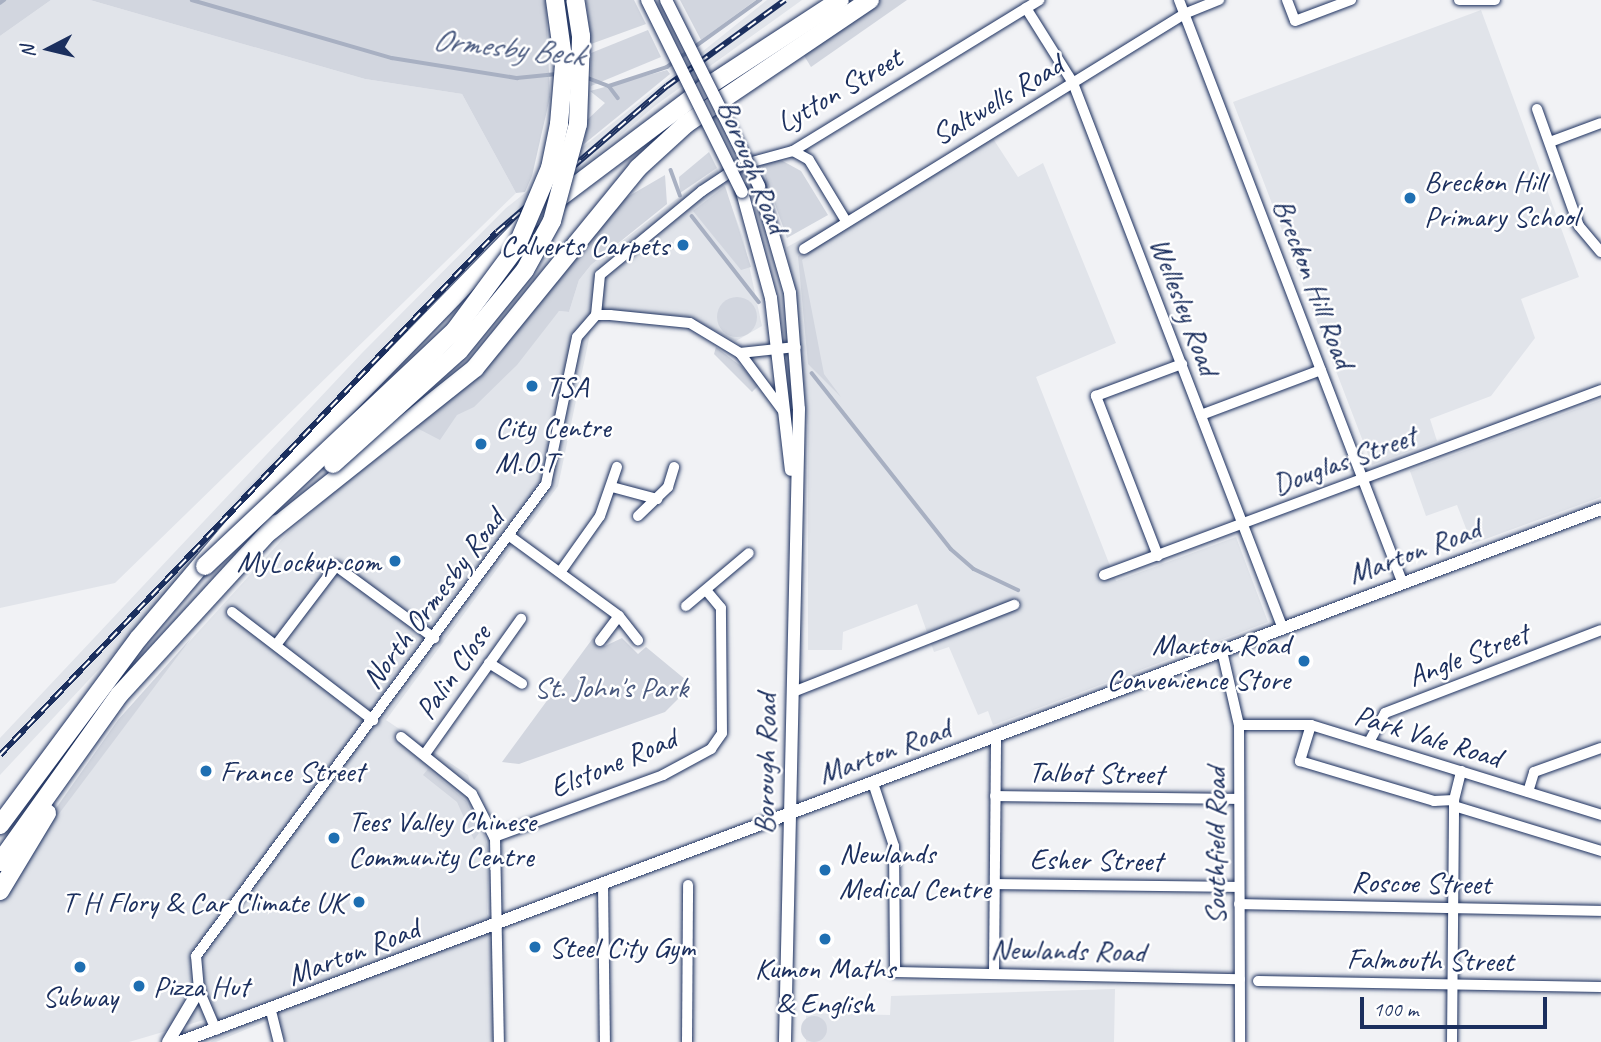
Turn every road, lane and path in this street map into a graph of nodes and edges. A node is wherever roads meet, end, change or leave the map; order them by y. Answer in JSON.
{"nodes":[{"id":1,"x":555,"y":0,"type":"edge"},
{"id":2,"x":575,"y":0,"type":"edge"},
{"id":3,"x":647,"y":0,"type":"edge"},
{"id":4,"x":666,"y":0,"type":"edge"},
{"id":5,"x":840,"y":0,"type":"edge"},
{"id":6,"x":870,"y":0,"type":"edge"},
{"id":7,"x":1039,"y":0,"type":"edge"},
{"id":8,"x":1179,"y":0,"type":"edge"},
{"id":9,"x":1219,"y":0,"type":"edge"},
{"id":10,"x":1287,"y":0,"type":"edge"},
{"id":11,"x":1351,"y":0,"type":"edge"},
{"id":12,"x":1459,"y":0,"type":"edge"},
{"id":13,"x":1495,"y":0,"type":"edge"},
{"id":14,"x":1026,"y":8,"type":"junction"},
{"id":15,"x":1184,"y":13,"type":"junction"},
{"id":16,"x":1073,"y":83,"type":"junction"},
{"id":17,"x":1537,"y":109,"type":"dead end"},
{"id":18,"x":1601,"y":122,"type":"edge"},
{"id":19,"x":1549,"y":142,"type":"junction"},
{"id":20,"x":793,"y":151,"type":"junction"},
{"id":21,"x":846,"y":221,"type":"junction"},
{"id":22,"x":804,"y":249,"type":"dead end"},
{"id":23,"x":1601,"y":252,"type":"edge"},
{"id":24,"x":596,"y":316,"type":"junction"},
{"id":25,"x":796,"y":347,"type":"junction"},
{"id":26,"x":777,"y":349,"type":"junction"},
{"id":27,"x":740,"y":353,"type":"junction"},
{"id":28,"x":1182,"y":364,"type":"junction"},
{"id":29,"x":1321,"y":370,"type":"junction"},
{"id":30,"x":1601,"y":390,"type":"edge"},
{"id":31,"x":783,"y":411,"type":"junction"},
{"id":32,"x":1200,"y":415,"type":"junction"},
{"id":33,"x":617,"y":467,"type":"dead end"},
{"id":34,"x":674,"y":467,"type":"dead end"},
{"id":35,"x":1364,"y":480,"type":"junction"},
{"id":36,"x":612,"y":486,"type":"junction"},
{"id":37,"x":793,"y":487,"type":"junction"},
{"id":38,"x":657,"y":499,"type":"junction"},
{"id":39,"x":1601,"y":509,"type":"edge"},
{"id":40,"x":638,"y":516,"type":"dead end"},
{"id":41,"x":1243,"y":524,"type":"junction"},
{"id":42,"x":269,"y":532,"type":"junction"},
{"id":43,"x":511,"y":537,"type":"junction"},
{"id":44,"x":749,"y":553,"type":"dead end"},
{"id":45,"x":1158,"y":556,"type":"junction"},
{"id":46,"x":205,"y":566,"type":"junction"},
{"id":47,"x":561,"y":571,"type":"junction"},
{"id":48,"x":1104,"y":575,"type":"dead end"},
{"id":49,"x":1403,"y":584,"type":"junction"},
{"id":50,"x":706,"y":590,"type":"junction"},
{"id":51,"x":1014,"y":605,"type":"dead end"},
{"id":52,"x":685,"y":606,"type":"dead end"},
{"id":53,"x":232,"y":612,"type":"dead end"},
{"id":54,"x":619,"y":616,"type":"junction"},
{"id":55,"x":521,"y":619,"type":"dead end"},
{"id":56,"x":1283,"y":629,"type":"junction"},
{"id":57,"x":1601,"y":629,"type":"edge"},
{"id":58,"x":434,"y":638,"type":"junction"},
{"id":59,"x":638,"y":640,"type":"dead end"},
{"id":60,"x":600,"y":641,"type":"dead end"},
{"id":61,"x":276,"y":645,"type":"junction"},
{"id":62,"x":1222,"y":651,"type":"junction"},
{"id":63,"x":489,"y":663,"type":"junction"},
{"id":64,"x":522,"y":684,"type":"dead end"},
{"id":65,"x":793,"y":692,"type":"junction"},
{"id":66,"x":120,"y":694,"type":"junction"},
{"id":67,"x":373,"y":720,"type":"junction"},
{"id":68,"x":1239,"y":725,"type":"junction"},
{"id":69,"x":1311,"y":725,"type":"junction"},
{"id":70,"x":401,"y":737,"type":"dead end"},
{"id":71,"x":996,"y":737,"type":"junction"},
{"id":72,"x":1368,"y":742,"type":"junction"},
{"id":73,"x":1601,"y":748,"type":"edge"},
{"id":74,"x":425,"y":754,"type":"junction"},
{"id":75,"x":1461,"y":771,"type":"junction"},
{"id":76,"x":873,"y":783,"type":"junction"},
{"id":77,"x":1528,"y":792,"type":"junction"},
{"id":78,"x":995,"y":796,"type":"junction"},
{"id":79,"x":1239,"y":799,"type":"junction"},
{"id":80,"x":1454,"y":803,"type":"junction"},
{"id":81,"x":790,"y":814,"type":"junction"},
{"id":82,"x":1601,"y":814,"type":"edge"},
{"id":83,"x":0,"y":825,"type":"edge"},
{"id":84,"x":494,"y":838,"type":"junction"},
{"id":85,"x":1601,"y":851,"type":"edge"},
{"id":86,"x":0,"y":862,"type":"edge"},
{"id":87,"x":603,"y":884,"type":"junction"},
{"id":88,"x":995,"y":884,"type":"junction"},
{"id":89,"x":688,"y":885,"type":"dead end"},
{"id":90,"x":1239,"y":887,"type":"junction"},
{"id":91,"x":0,"y":891,"type":"edge"},
{"id":92,"x":1240,"y":904,"type":"junction"},
{"id":93,"x":1451,"y":908,"type":"junction"},
{"id":94,"x":1601,"y":911,"type":"edge"},
{"id":95,"x":497,"y":925,"type":"junction"},
{"id":96,"x":994,"y":973,"type":"junction"},
{"id":97,"x":1240,"y":979,"type":"junction"},
{"id":98,"x":1258,"y":981,"type":"dead end"},
{"id":99,"x":1452,"y":985,"type":"junction"},
{"id":100,"x":1601,"y":987,"type":"edge"},
{"id":101,"x":199,"y":990,"type":"junction"},
{"id":102,"x":271,"y":1011,"type":"junction"},
{"id":103,"x":216,"y":1030,"type":"junction"},
{"id":104,"x":168,"y":1042,"type":"edge"},
{"id":105,"x":183,"y":1042,"type":"edge"},
{"id":106,"x":279,"y":1042,"type":"edge"},
{"id":107,"x":499,"y":1042,"type":"edge"},
{"id":108,"x":605,"y":1042,"type":"edge"},
{"id":109,"x":687,"y":1042,"type":"edge"},
{"id":110,"x":785,"y":1042,"type":"edge"},
{"id":111,"x":1240,"y":1042,"type":"edge"},
{"id":112,"x":1452,"y":1042,"type":"edge"}],
"edges":[{"from":1,"to":46,"type":"highway","bridge":true},
{"from":2,"to":42,"type":"highway","bridge":true},
{"from":3,"to":26,"type":"street","name":"Borough Road","bridge":true},
{"from":4,"to":25,"type":"street","name":"Borough Road","bridge":true},
{"from":5,"to":46,"type":"highway","bridge":true},
{"from":6,"to":42,"type":"highway"},
{"from":7,"to":14,"type":"street","name":"Lytton Street"},
{"from":8,"to":15,"type":"street","name":"Breckon Hill Road"},
{"from":9,"to":15,"type":"street","name":"Saltwells Road"},
{"from":10,"to":11,"type":"street"},
{"from":12,"to":13,"type":"street"},
{"from":14,"to":16,"type":"street","name":"Wellesley Road"},
{"from":14,"to":20,"type":"street","name":"Lytton Street"},
{"from":15,"to":16,"type":"street","name":"Saltwells Road"},
{"from":15,"to":29,"type":"street","name":"Breckon Hill Road"},
{"from":16,"to":21,"type":"street","name":"Saltwells Road"},
{"from":16,"to":28,"type":"street","name":"Wellesley Road"},
{"from":17,"to":19,"type":"street"},
{"from":18,"to":19,"type":"street"},
{"from":19,"to":23,"type":"street"},
{"from":20,"to":21,"type":"street"},
{"from":20,"to":24,"type":"street","name":"Lytton Street"},
{"from":21,"to":22,"type":"street","name":"Saltwells Road"},
{"from":24,"to":27,"type":"street"},
{"from":24,"to":43,"type":"street","name":"North Ormesby Road"},
{"from":25,"to":26,"type":"street"},
{"from":25,"to":37,"type":"street","name":"Borough Road"},
{"from":26,"to":27,"type":"street"},
{"from":26,"to":31,"type":"street","name":"Borough Road"},
{"from":27,"to":31,"type":"street"},
{"from":28,"to":32,"type":"street","name":"Wellesley Road"},
{"from":28,"to":45,"type":"street"},
{"from":29,"to":32,"type":"street"},
{"from":29,"to":35,"type":"street","name":"Breckon Hill Road"},
{"from":30,"to":35,"type":"street","name":"Douglas Street"},
{"from":31,"to":37,"type":"street","name":"Borough Road"},
{"from":32,"to":41,"type":"street","name":"Wellesley Road"},
{"from":33,"to":36,"type":"street"},
{"from":34,"to":38,"type":"street"},
{"from":35,"to":41,"type":"street","name":"Douglas Street"},
{"from":35,"to":49,"type":"street","name":"Breckon Hill Road"},
{"from":36,"to":38,"type":"street"},
{"from":36,"to":47,"type":"street"},
{"from":37,"to":65,"type":"street","name":"Borough Road"},
{"from":38,"to":40,"type":"street"},
{"from":39,"to":49,"type":"street","name":"Marton Road"},
{"from":41,"to":45,"type":"street","name":"Douglas Street"},
{"from":41,"to":56,"type":"street","name":"Wellesley Road"},
{"from":42,"to":66,"type":"highway"},
{"from":43,"to":47,"type":"street"},
{"from":43,"to":58,"type":"street","name":"North Ormesby Road"},
{"from":44,"to":50,"type":"street"},
{"from":45,"to":48,"type":"street","name":"Douglas Street"},
{"from":46,"to":83,"type":"highway"},
{"from":47,"to":54,"type":"street"},
{"from":49,"to":56,"type":"street","name":"Marton Road"},
{"from":50,"to":52,"type":"street"},
{"from":50,"to":84,"type":"street","name":"Elstone Road"},
{"from":51,"to":65,"type":"street"},
{"from":53,"to":61,"type":"street"},
{"from":54,"to":59,"type":"street"},
{"from":54,"to":60,"type":"street"},
{"from":55,"to":63,"type":"street","name":"Palin Close"},
{"from":56,"to":62,"type":"street","name":"Marton Road"},
{"from":57,"to":72,"type":"street","name":"Angle Street"},
{"from":58,"to":61,"type":"street"},
{"from":58,"to":67,"type":"street","name":"North Ormesby Road"},
{"from":61,"to":67,"type":"street"},
{"from":62,"to":68,"type":"street","name":"Southfield Road"},
{"from":62,"to":71,"type":"street","name":"Marton Road"},
{"from":63,"to":64,"type":"street"},
{"from":63,"to":74,"type":"street","name":"Palin Close"},
{"from":65,"to":81,"type":"street","name":"Borough Road"},
{"from":66,"to":86,"type":"highway"},
{"from":66,"to":91,"type":"highway"},
{"from":67,"to":101,"type":"street","name":"North Ormesby Road"},
{"from":68,"to":69,"type":"street","name":"Park Vale Road"},
{"from":68,"to":79,"type":"street","name":"Southfield Road"},
{"from":69,"to":72,"type":"street","name":"Park Vale Road"},
{"from":69,"to":80,"type":"street"},
{"from":70,"to":74,"type":"street"},
{"from":71,"to":76,"type":"street","name":"Marton Road"},
{"from":71,"to":78,"type":"street"},
{"from":72,"to":75,"type":"street","name":"Park Vale Road"},
{"from":73,"to":77,"type":"street"},
{"from":74,"to":84,"type":"street"},
{"from":75,"to":77,"type":"street","name":"Park Vale Road"},
{"from":75,"to":80,"type":"street"},
{"from":76,"to":81,"type":"street","name":"Marton Road"},
{"from":76,"to":96,"type":"street","name":"Newlands Road"},
{"from":77,"to":82,"type":"street","name":"Park Vale Road"},
{"from":78,"to":79,"type":"street","name":"Talbot Street"},
{"from":78,"to":88,"type":"street"},
{"from":79,"to":90,"type":"street","name":"Southfield Road"},
{"from":80,"to":85,"type":"street"},
{"from":80,"to":93,"type":"street"},
{"from":81,"to":87,"type":"street","name":"Marton Road"},
{"from":81,"to":110,"type":"street","name":"Borough Road"},
{"from":84,"to":95,"type":"street"},
{"from":87,"to":95,"type":"street","name":"Marton Road"},
{"from":87,"to":108,"type":"street"},
{"from":88,"to":90,"type":"street","name":"Esher Street"},
{"from":88,"to":96,"type":"street"},
{"from":89,"to":109,"type":"street"},
{"from":90,"to":92,"type":"street","name":"Southfield Road"},
{"from":92,"to":93,"type":"street","name":"Roscoe Street"},
{"from":92,"to":97,"type":"street","name":"Southfield Road"},
{"from":93,"to":94,"type":"street","name":"Roscoe Street"},
{"from":93,"to":99,"type":"street"},
{"from":95,"to":102,"type":"street","name":"Marton Road"},
{"from":95,"to":107,"type":"street"},
{"from":96,"to":97,"type":"street","name":"Newlands Road"},
{"from":97,"to":111,"type":"street","name":"Southfield Road"},
{"from":98,"to":99,"type":"street","name":"Falmouth Street"},
{"from":99,"to":100,"type":"street","name":"Falmouth Street"},
{"from":99,"to":112,"type":"street"},
{"from":101,"to":103,"type":"street","name":"North Ormesby Road"},
{"from":101,"to":104,"type":"street"},
{"from":102,"to":103,"type":"street","name":"Marton Road"},
{"from":102,"to":106,"type":"street"},
{"from":103,"to":105,"type":"street","name":"Marton Road"}]}
